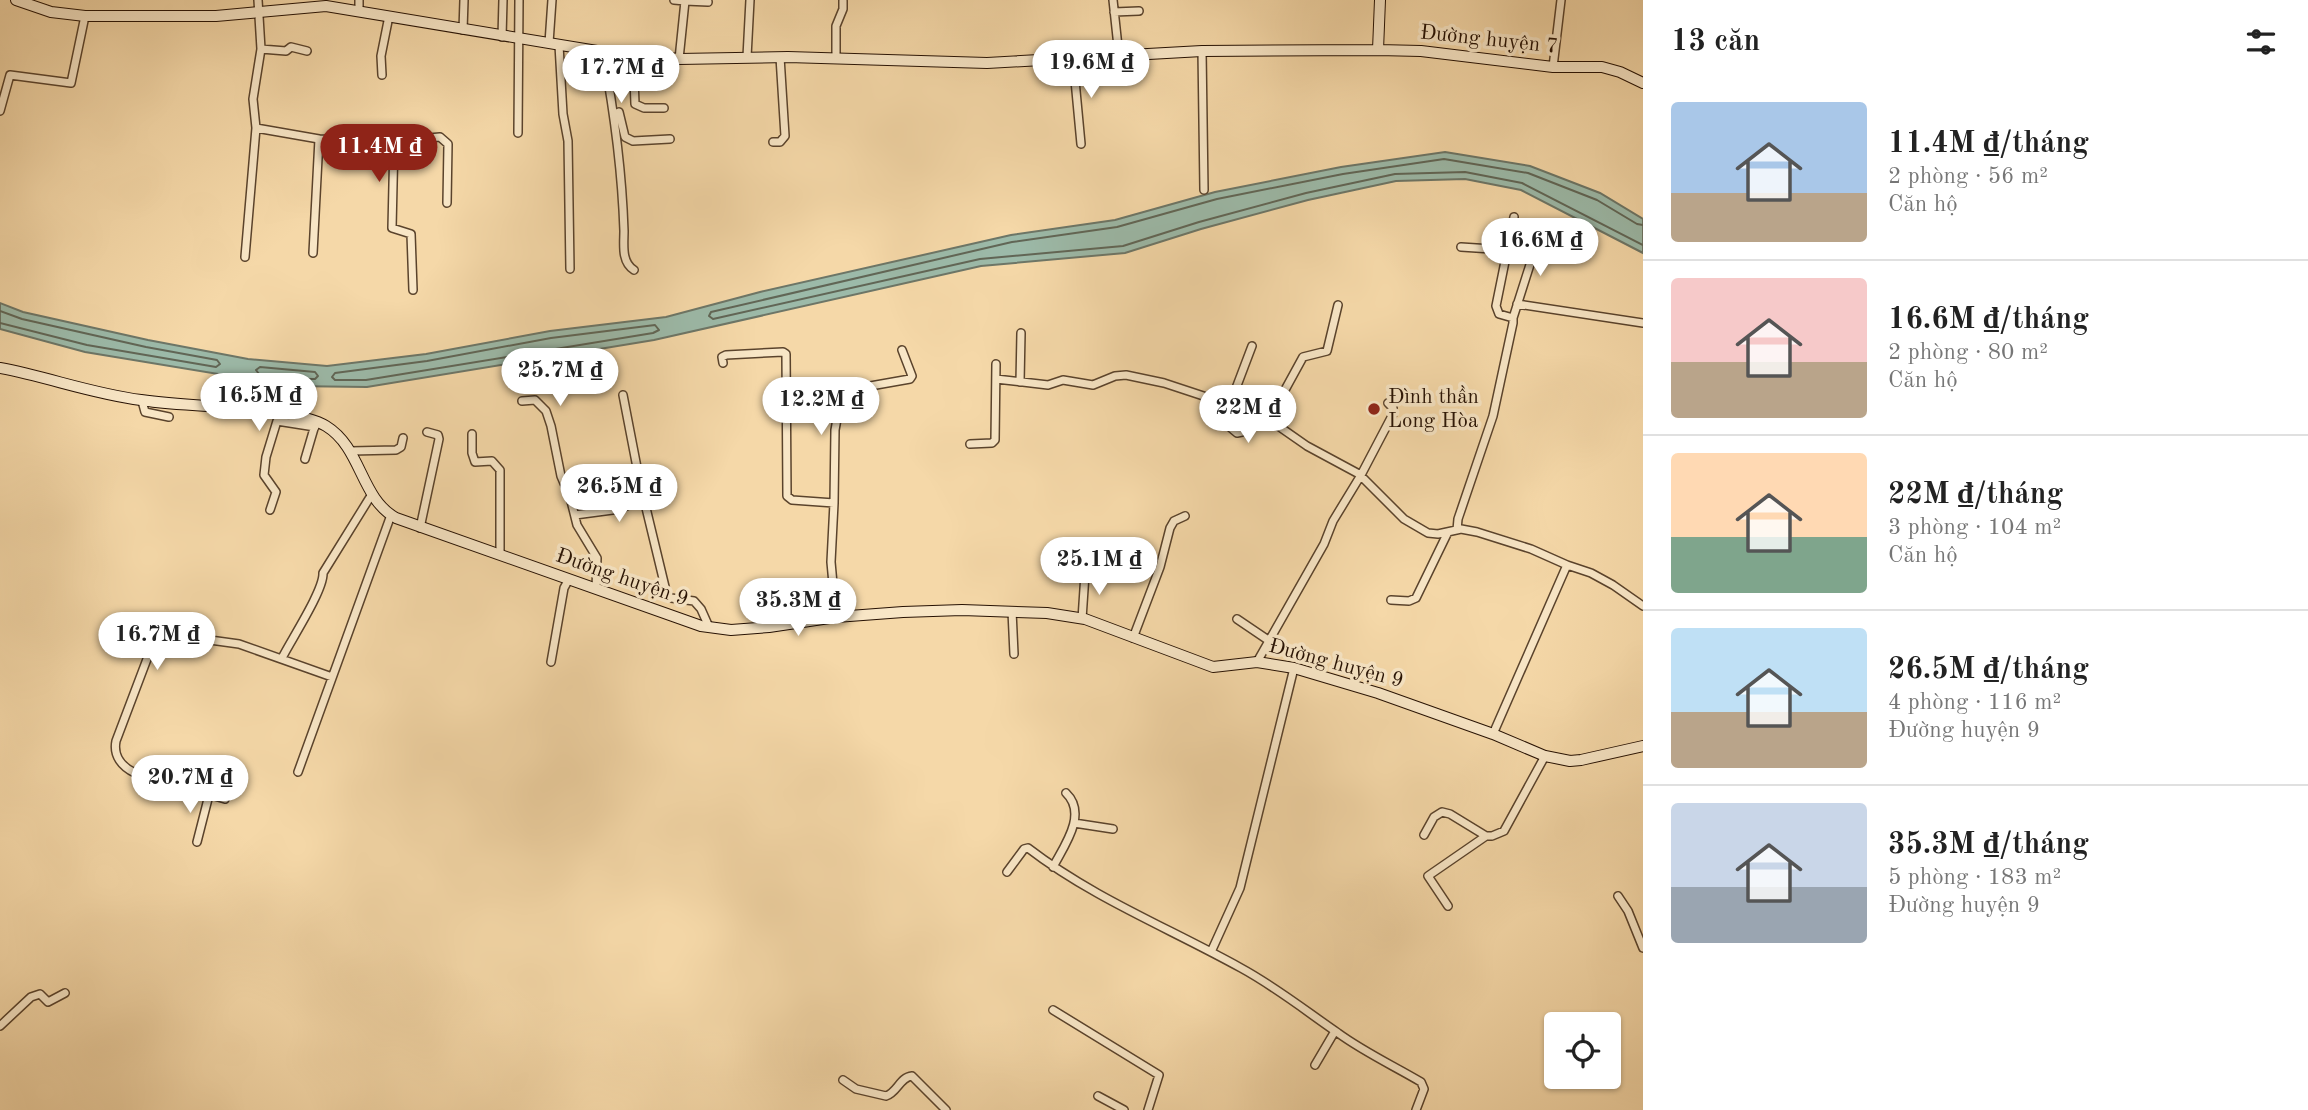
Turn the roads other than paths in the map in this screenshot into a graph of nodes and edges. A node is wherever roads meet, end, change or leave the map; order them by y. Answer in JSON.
{"nodes":[{"id":1,"x":16,"y":0,"type":"edge"},
{"id":2,"x":258,"y":0,"type":"edge"},
{"id":3,"x":359,"y":0,"type":"edge"},
{"id":4,"x":464,"y":0,"type":"edge"},
{"id":5,"x":503,"y":0,"type":"edge"},
{"id":6,"x":519,"y":0,"type":"edge"},
{"id":7,"x":552,"y":0,"type":"edge"},
{"id":8,"x":674,"y":0,"type":"edge"},
{"id":9,"x":750,"y":0,"type":"edge"},
{"id":10,"x":1113,"y":0,"type":"edge"},
{"id":11,"x":1380,"y":0,"type":"edge"},
{"id":12,"x":1561,"y":0,"type":"edge"},
{"id":13,"x":685,"y":1,"type":"edge"},
{"id":14,"x":843,"y":1,"type":"edge"},
{"id":15,"x":708,"y":2,"type":"dead end"},
{"id":16,"x":293,"y":4,"type":"edge"},
{"id":17,"x":1139,"y":10,"type":"dead end"},
{"id":18,"x":359,"y":11,"type":"junction"},
{"id":19,"x":1114,"y":12,"type":"junction"},
{"id":20,"x":258,"y":13,"type":"junction"},
{"id":21,"x":85,"y":16,"type":"junction"},
{"id":22,"x":389,"y":16,"type":"junction"},
{"id":23,"x":463,"y":30,"type":"junction"},
{"id":24,"x":502,"y":37,"type":"junction"},
{"id":25,"x":519,"y":39,"type":"junction"},
{"id":26,"x":554,"y":44,"type":"junction"},
{"id":27,"x":261,"y":49,"type":"junction"},
{"id":28,"x":1378,"y":50,"type":"junction"},
{"id":29,"x":307,"y":51,"type":"dead end"},
{"id":30,"x":1202,"y":51,"type":"junction"},
{"id":31,"x":605,"y":52,"type":"junction"},
{"id":32,"x":637,"y":56,"type":"junction"},
{"id":33,"x":1119,"y":56,"type":"junction"},
{"id":34,"x":747,"y":57,"type":"junction"},
{"id":35,"x":780,"y":57,"type":"junction"},
{"id":36,"x":679,"y":59,"type":"junction"},
{"id":37,"x":836,"y":59,"type":"junction"},
{"id":38,"x":1073,"y":59,"type":"junction"},
{"id":39,"x":1553,"y":67,"type":"junction"},
{"id":40,"x":382,"y":75,"type":"dead end"},
{"id":41,"x":1643,"y":83,"type":"edge"},
{"id":42,"x":664,"y":108,"type":"dead end"},
{"id":43,"x":0,"y":111,"type":"edge"},
{"id":44,"x":256,"y":128,"type":"junction"},
{"id":45,"x":518,"y":133,"type":"dead end"},
{"id":46,"x":318,"y":139,"type":"junction"},
{"id":47,"x":670,"y":139,"type":"dead end"},
{"id":48,"x":394,"y":141,"type":"junction"},
{"id":49,"x":773,"y":142,"type":"dead end"},
{"id":50,"x":1081,"y":144,"type":"dead end"},
{"id":51,"x":1204,"y":190,"type":"dead end"},
{"id":52,"x":447,"y":203,"type":"dead end"},
{"id":53,"x":1514,"y":217,"type":"dead end"},
{"id":54,"x":1541,"y":230,"type":"dead end"},
{"id":55,"x":1461,"y":247,"type":"dead end"},
{"id":56,"x":1507,"y":250,"type":"junction"},
{"id":57,"x":313,"y":253,"type":"dead end"},
{"id":58,"x":245,"y":257,"type":"dead end"},
{"id":59,"x":570,"y":269,"type":"dead end"},
{"id":60,"x":634,"y":270,"type":"dead end"},
{"id":61,"x":413,"y":290,"type":"dead end"},
{"id":62,"x":1517,"y":304,"type":"junction"},
{"id":63,"x":1338,"y":305,"type":"dead end"},
{"id":64,"x":1513,"y":318,"type":"junction"},
{"id":65,"x":1643,"y":323,"type":"edge"},
{"id":66,"x":1021,"y":333,"type":"dead end"},
{"id":67,"x":1252,"y":346,"type":"dead end"},
{"id":68,"x":902,"y":350,"type":"dead end"},
{"id":69,"x":723,"y":363,"type":"dead end"},
{"id":70,"x":996,"y":364,"type":"dead end"},
{"id":71,"x":0,"y":368,"type":"edge"},
{"id":72,"x":996,"y":379,"type":"junction"},
{"id":73,"x":1020,"y":382,"type":"junction"},
{"id":74,"x":623,"y":395,"type":"dead end"},
{"id":75,"x":142,"y":401,"type":"junction"},
{"id":76,"x":522,"y":401,"type":"dead end"},
{"id":77,"x":1388,"y":403,"type":"dead end"},
{"id":78,"x":1230,"y":404,"type":"junction"},
{"id":79,"x":1257,"y":414,"type":"junction"},
{"id":80,"x":169,"y":417,"type":"dead end"},
{"id":81,"x":1269,"y":419,"type":"junction"},
{"id":82,"x":315,"y":424,"type":"junction"},
{"id":83,"x":1231,"y":428,"type":"dead end"},
{"id":84,"x":427,"y":432,"type":"dead end"},
{"id":85,"x":472,"y":433,"type":"dead end"},
{"id":86,"x":403,"y":438,"type":"dead end"},
{"id":87,"x":970,"y":444,"type":"dead end"},
{"id":88,"x":351,"y":451,"type":"junction"},
{"id":89,"x":305,"y":459,"type":"dead end"},
{"id":90,"x":1361,"y":475,"type":"junction"},
{"id":91,"x":372,"y":494,"type":"junction"},
{"id":92,"x":636,"y":499,"type":"dead end"},
{"id":93,"x":834,"y":503,"type":"junction"},
{"id":94,"x":270,"y":510,"type":"dead end"},
{"id":95,"x":391,"y":515,"type":"junction"},
{"id":96,"x":575,"y":515,"type":"junction"},
{"id":97,"x":1185,"y":516,"type":"dead end"},
{"id":98,"x":420,"y":528,"type":"junction"},
{"id":99,"x":1457,"y":530,"type":"junction"},
{"id":100,"x":1448,"y":532,"type":"junction"},
{"id":101,"x":500,"y":555,"type":"junction"},
{"id":102,"x":1567,"y":565,"type":"junction"},
{"id":103,"x":1085,"y":573,"type":"dead end"},
{"id":104,"x":569,"y":579,"type":"junction"},
{"id":105,"x":596,"y":589,"type":"junction"},
{"id":106,"x":1391,"y":600,"type":"dead end"},
{"id":107,"x":1643,"y":606,"type":"edge"},
{"id":108,"x":1012,"y":611,"type":"junction"},
{"id":109,"x":836,"y":617,"type":"junction"},
{"id":110,"x":1082,"y":619,"type":"junction"},
{"id":111,"x":1237,"y":619,"type":"dead end"},
{"id":112,"x":709,"y":627,"type":"junction"},
{"id":113,"x":1133,"y":638,"type":"junction"},
{"id":114,"x":1268,"y":640,"type":"junction"},
{"id":115,"x":1014,"y":654,"type":"dead end"},
{"id":116,"x":282,"y":658,"type":"junction"},
{"id":117,"x":551,"y":662,"type":"dead end"},
{"id":118,"x":1257,"y":662,"type":"junction"},
{"id":119,"x":1294,"y":668,"type":"junction"},
{"id":120,"x":332,"y":677,"type":"junction"},
{"id":121,"x":1493,"y":734,"type":"junction"},
{"id":122,"x":1643,"y":746,"type":"edge"},
{"id":123,"x":1545,"y":757,"type":"junction"},
{"id":124,"x":298,"y":772,"type":"dead end"},
{"id":125,"x":1066,"y":793,"type":"dead end"},
{"id":126,"x":209,"y":795,"type":"junction"},
{"id":127,"x":225,"y":799,"type":"dead end"},
{"id":128,"x":1074,"y":823,"type":"junction"},
{"id":129,"x":1113,"y":828,"type":"dead end"},
{"id":130,"x":1424,"y":835,"type":"dead end"},
{"id":131,"x":1486,"y":835,"type":"junction"},
{"id":132,"x":197,"y":842,"type":"dead end"},
{"id":133,"x":1053,"y":867,"type":"junction"},
{"id":134,"x":1007,"y":872,"type":"dead end"},
{"id":135,"x":1618,"y":897,"type":"dead end"},
{"id":136,"x":1448,"y":906,"type":"dead end"},
{"id":137,"x":1643,"y":948,"type":"edge"},
{"id":138,"x":1211,"y":952,"type":"junction"},
{"id":139,"x":65,"y":993,"type":"dead end"},
{"id":140,"x":1053,"y":1010,"type":"dead end"},
{"id":141,"x":0,"y":1026,"type":"edge"},
{"id":142,"x":1335,"y":1031,"type":"junction"},
{"id":143,"x":1315,"y":1065,"type":"dead end"},
{"id":144,"x":843,"y":1080,"type":"dead end"},
{"id":145,"x":1098,"y":1096,"type":"dead end"},
{"id":146,"x":947,"y":1110,"type":"edge"},
{"id":147,"x":1124,"y":1110,"type":"edge"},
{"id":148,"x":1148,"y":1110,"type":"edge"},
{"id":149,"x":1416,"y":1110,"type":"edge"}],
"edges":[{"from":1,"to":21,"type":"street","name":"Đường huyện 7"},
{"from":2,"to":20,"type":"street"},
{"from":3,"to":18,"type":"street"},
{"from":4,"to":23,"type":"street"},
{"from":5,"to":24,"type":"street"},
{"from":6,"to":25,"type":"street"},
{"from":7,"to":26,"type":"street"},
{"from":8,"to":13,"type":"street"},
{"from":9,"to":34,"type":"street"},
{"from":10,"to":19,"type":"street"},
{"from":11,"to":28,"type":"street"},
{"from":12,"to":39,"type":"street"},
{"from":13,"to":15,"type":"street"},
{"from":13,"to":36,"type":"street"},
{"from":14,"to":37,"type":"street"},
{"from":16,"to":18,"type":"street","name":"Đường huyện 7"},
{"from":16,"to":20,"type":"street","name":"Đường huyện 7"},
{"from":17,"to":19,"type":"street"},
{"from":18,"to":22,"type":"street","name":"Đường huyện 7"},
{"from":19,"to":33,"type":"street"},
{"from":20,"to":21,"type":"street","name":"Đường huyện 7"},
{"from":20,"to":27,"type":"street"},
{"from":21,"to":43,"type":"street"},
{"from":22,"to":23,"type":"street","name":"Đường huyện 7"},
{"from":22,"to":40,"type":"street"},
{"from":23,"to":24,"type":"street","name":"Đường huyện 7"},
{"from":24,"to":25,"type":"street","name":"Đường huyện 7"},
{"from":25,"to":26,"type":"street","name":"Đường huyện 7"},
{"from":25,"to":45,"type":"street"},
{"from":26,"to":31,"type":"street","name":"Đường huyện 7"},
{"from":26,"to":59,"type":"street"},
{"from":27,"to":29,"type":"street"},
{"from":27,"to":44,"type":"street"},
{"from":28,"to":30,"type":"street","name":"Đường huyện 7"},
{"from":28,"to":39,"type":"street","name":"Đường huyện 7"},
{"from":30,"to":33,"type":"street","name":"Đường huyện 7"},
{"from":30,"to":51,"type":"street"},
{"from":31,"to":32,"type":"street","name":"Đường huyện 7"},
{"from":31,"to":47,"type":"street"},
{"from":31,"to":60,"type":"street"},
{"from":32,"to":36,"type":"street","name":"Đường huyện 7"},
{"from":32,"to":42,"type":"street"},
{"from":33,"to":38,"type":"street","name":"Đường huyện 7"},
{"from":34,"to":35,"type":"street","name":"Đường huyện 7"},
{"from":34,"to":36,"type":"street","name":"Đường huyện 7"},
{"from":35,"to":37,"type":"street","name":"Đường huyện 7"},
{"from":35,"to":49,"type":"street"},
{"from":37,"to":38,"type":"street","name":"Đường huyện 7"},
{"from":38,"to":50,"type":"street"},
{"from":39,"to":41,"type":"street","name":"Đường huyện 7"},
{"from":44,"to":46,"type":"street"},
{"from":44,"to":58,"type":"street"},
{"from":46,"to":48,"type":"street"},
{"from":46,"to":57,"type":"street"},
{"from":48,"to":52,"type":"street"},
{"from":48,"to":61,"type":"street"},
{"from":53,"to":56,"type":"street"},
{"from":54,"to":62,"type":"street"},
{"from":55,"to":56,"type":"street"},
{"from":56,"to":64,"type":"street"},
{"from":62,"to":64,"type":"street"},
{"from":62,"to":65,"type":"street"},
{"from":63,"to":81,"type":"street"},
{"from":64,"to":99,"type":"street"},
{"from":66,"to":73,"type":"street"},
{"from":67,"to":78,"type":"street"},
{"from":68,"to":93,"type":"street"},
{"from":69,"to":93,"type":"street"},
{"from":70,"to":72,"type":"street"},
{"from":71,"to":75,"type":"street","name":"Đường huyện 9"},
{"from":72,"to":73,"type":"street"},
{"from":72,"to":87,"type":"street"},
{"from":73,"to":78,"type":"street"},
{"from":74,"to":112,"type":"street"},
{"from":75,"to":80,"type":"street"},
{"from":75,"to":82,"type":"street","name":"Đường huyện 9"},
{"from":76,"to":96,"type":"street"},
{"from":77,"to":90,"type":"street"},
{"from":78,"to":79,"type":"street"},
{"from":79,"to":81,"type":"street"},
{"from":79,"to":83,"type":"street"},
{"from":81,"to":90,"type":"street"},
{"from":82,"to":88,"type":"street","name":"Đường huyện 9"},
{"from":82,"to":89,"type":"street"},
{"from":82,"to":94,"type":"street"},
{"from":84,"to":98,"type":"street"},
{"from":85,"to":101,"type":"street"},
{"from":86,"to":88,"type":"street"},
{"from":88,"to":91,"type":"street","name":"Đường huyện 9"},
{"from":90,"to":100,"type":"street"},
{"from":90,"to":114,"type":"street"},
{"from":91,"to":95,"type":"street","name":"Đường huyện 9"},
{"from":91,"to":116,"type":"street"},
{"from":92,"to":96,"type":"street"},
{"from":93,"to":109,"type":"street"},
{"from":95,"to":98,"type":"street","name":"Đường huyện 9"},
{"from":95,"to":120,"type":"street"},
{"from":96,"to":105,"type":"street"},
{"from":97,"to":113,"type":"street"},
{"from":98,"to":101,"type":"street","name":"Đường huyện 9"},
{"from":99,"to":100,"type":"street"},
{"from":99,"to":102,"type":"street"},
{"from":100,"to":106,"type":"street"},
{"from":101,"to":104,"type":"street","name":"Đường huyện 9"},
{"from":102,"to":107,"type":"street"},
{"from":102,"to":121,"type":"street"},
{"from":103,"to":110,"type":"street"},
{"from":104,"to":105,"type":"street","name":"Đường huyện 9"},
{"from":104,"to":117,"type":"street"},
{"from":105,"to":112,"type":"street","name":"Đường huyện 9"},
{"from":108,"to":109,"type":"street","name":"Đường huyện 9"},
{"from":108,"to":110,"type":"street","name":"Đường huyện 9"},
{"from":108,"to":115,"type":"street"},
{"from":109,"to":112,"type":"street","name":"Đường huyện 9"},
{"from":110,"to":113,"type":"street","name":"Đường huyện 9"},
{"from":111,"to":114,"type":"street"},
{"from":113,"to":118,"type":"street","name":"Đường huyện 9"},
{"from":114,"to":118,"type":"street"},
{"from":116,"to":120,"type":"street"},
{"from":116,"to":126,"type":"street"},
{"from":118,"to":119,"type":"street","name":"Đường huyện 9"},
{"from":119,"to":121,"type":"street","name":"Đường huyện 9"},
{"from":119,"to":138,"type":"street"},
{"from":120,"to":124,"type":"street"},
{"from":121,"to":123,"type":"street","name":"Đường huyện 9"},
{"from":122,"to":123,"type":"street","name":"Đường huyện 9"},
{"from":123,"to":131,"type":"street"},
{"from":125,"to":128,"type":"street"},
{"from":126,"to":127,"type":"street"},
{"from":126,"to":132,"type":"street"},
{"from":128,"to":129,"type":"street"},
{"from":128,"to":133,"type":"street"},
{"from":130,"to":131,"type":"street"},
{"from":131,"to":136,"type":"street"},
{"from":133,"to":134,"type":"street"},
{"from":133,"to":138,"type":"street"},
{"from":135,"to":137,"type":"street"},
{"from":138,"to":142,"type":"street"},
{"from":139,"to":141,"type":"street"},
{"from":140,"to":148,"type":"street"},
{"from":142,"to":143,"type":"street"},
{"from":142,"to":149,"type":"street"},
{"from":144,"to":146,"type":"street"},
{"from":145,"to":147,"type":"street"}]}
